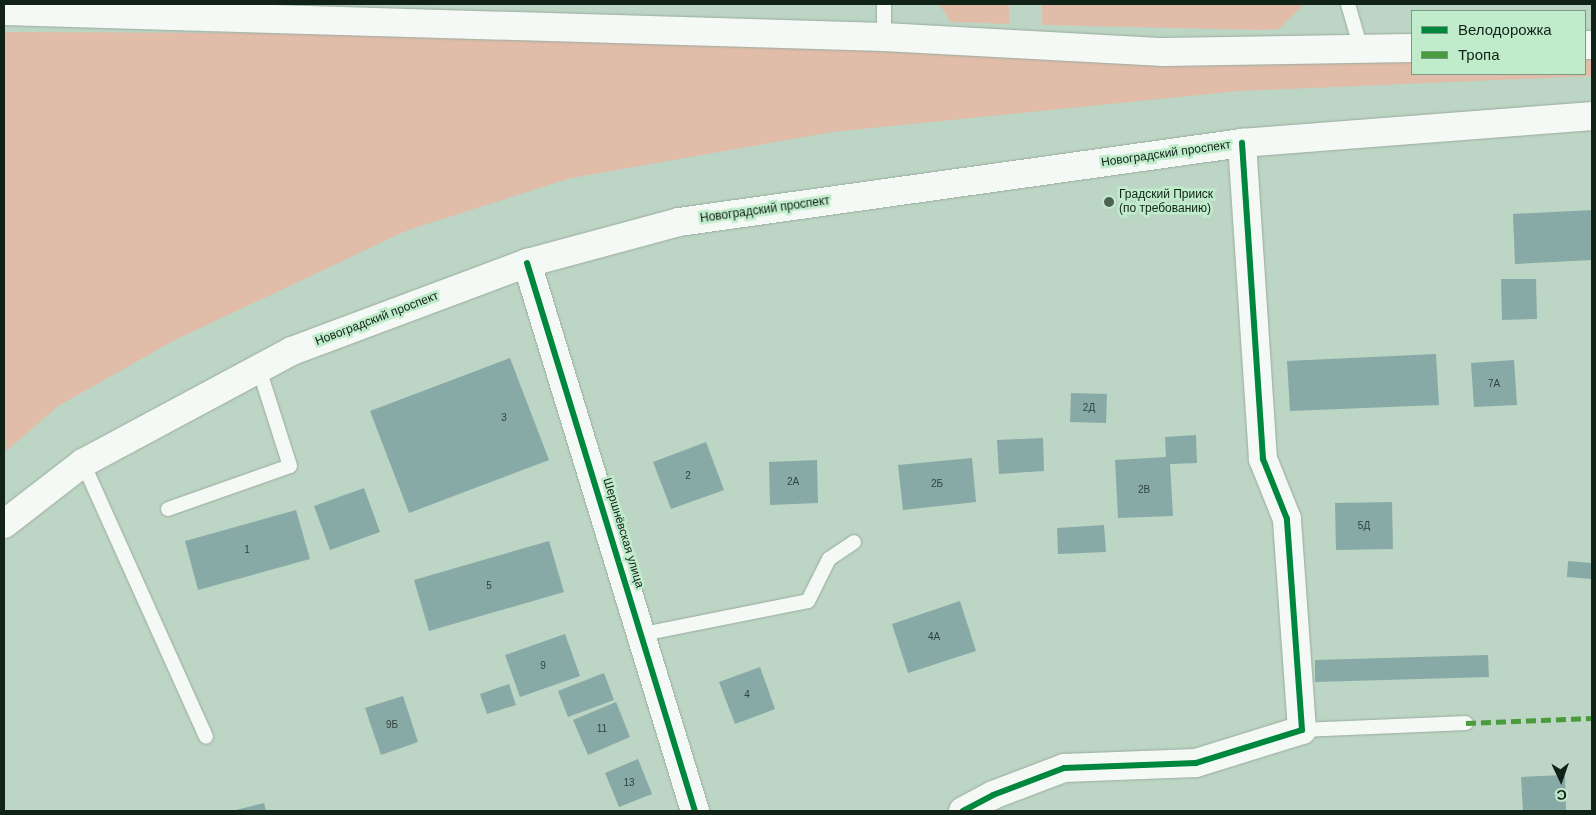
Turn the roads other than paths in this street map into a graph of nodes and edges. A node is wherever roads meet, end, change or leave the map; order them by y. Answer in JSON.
{"nodes":[{"id":1,"x":884,"y":4,"type":"edge"},
{"id":2,"x":1348,"y":4,"type":"edge"},
{"id":3,"x":4,"y":11,"type":"edge"},
{"id":4,"x":884,"y":37,"type":"junction"},
{"id":5,"x":1411,"y":48,"type":"edge"},
{"id":6,"x":1361,"y":49,"type":"junction"},
{"id":7,"x":1592,"y":116,"type":"edge"},
{"id":8,"x":1242,"y":143,"type":"junction"},
{"id":9,"x":528,"y":263,"type":"junction"},
{"id":10,"x":258,"y":369,"type":"junction"},
{"id":11,"x":83,"y":463,"type":"junction"},
{"id":12,"x":168,"y":509,"type":"dead end"},
{"id":13,"x":4,"y":524,"type":"edge"},
{"id":14,"x":854,"y":542,"type":"dead end"},
{"id":15,"x":643,"y":634,"type":"junction"},
{"id":16,"x":1466,"y":723,"type":"dead end"},
{"id":17,"x":1302,"y":730,"type":"junction"},
{"id":18,"x":206,"y":738,"type":"dead end"},
{"id":19,"x":695,"y":811,"type":"edge"},
{"id":20,"x":962,"y":811,"type":"edge"}],
"edges":[{"from":1,"to":4,"type":"lane"},
{"from":2,"to":6,"type":"lane"},
{"from":3,"to":4,"type":"main road"},
{"from":4,"to":6,"type":"main road"},
{"from":5,"to":6,"type":"main road"},
{"from":7,"to":8,"type":"main road","name":"Новоградский проспект"},
{"from":8,"to":9,"type":"main road","name":"Новоградский проспект"},
{"from":8,"to":17,"type":"main road"},
{"from":9,"to":10,"type":"main road","name":"Новоградский проспект"},
{"from":9,"to":15,"type":"main road","name":"Шершнёвская улица"},
{"from":10,"to":11,"type":"main road","name":"Новоградский проспект"},
{"from":10,"to":12,"type":"lane"},
{"from":11,"to":13,"type":"main road","name":"Новоградский проспект"},
{"from":11,"to":18,"type":"lane"},
{"from":14,"to":15,"type":"lane"},
{"from":15,"to":19,"type":"main road","name":"Шершнёвская улица"},
{"from":16,"to":17,"type":"lane"},
{"from":17,"to":20,"type":"main road"}]}
